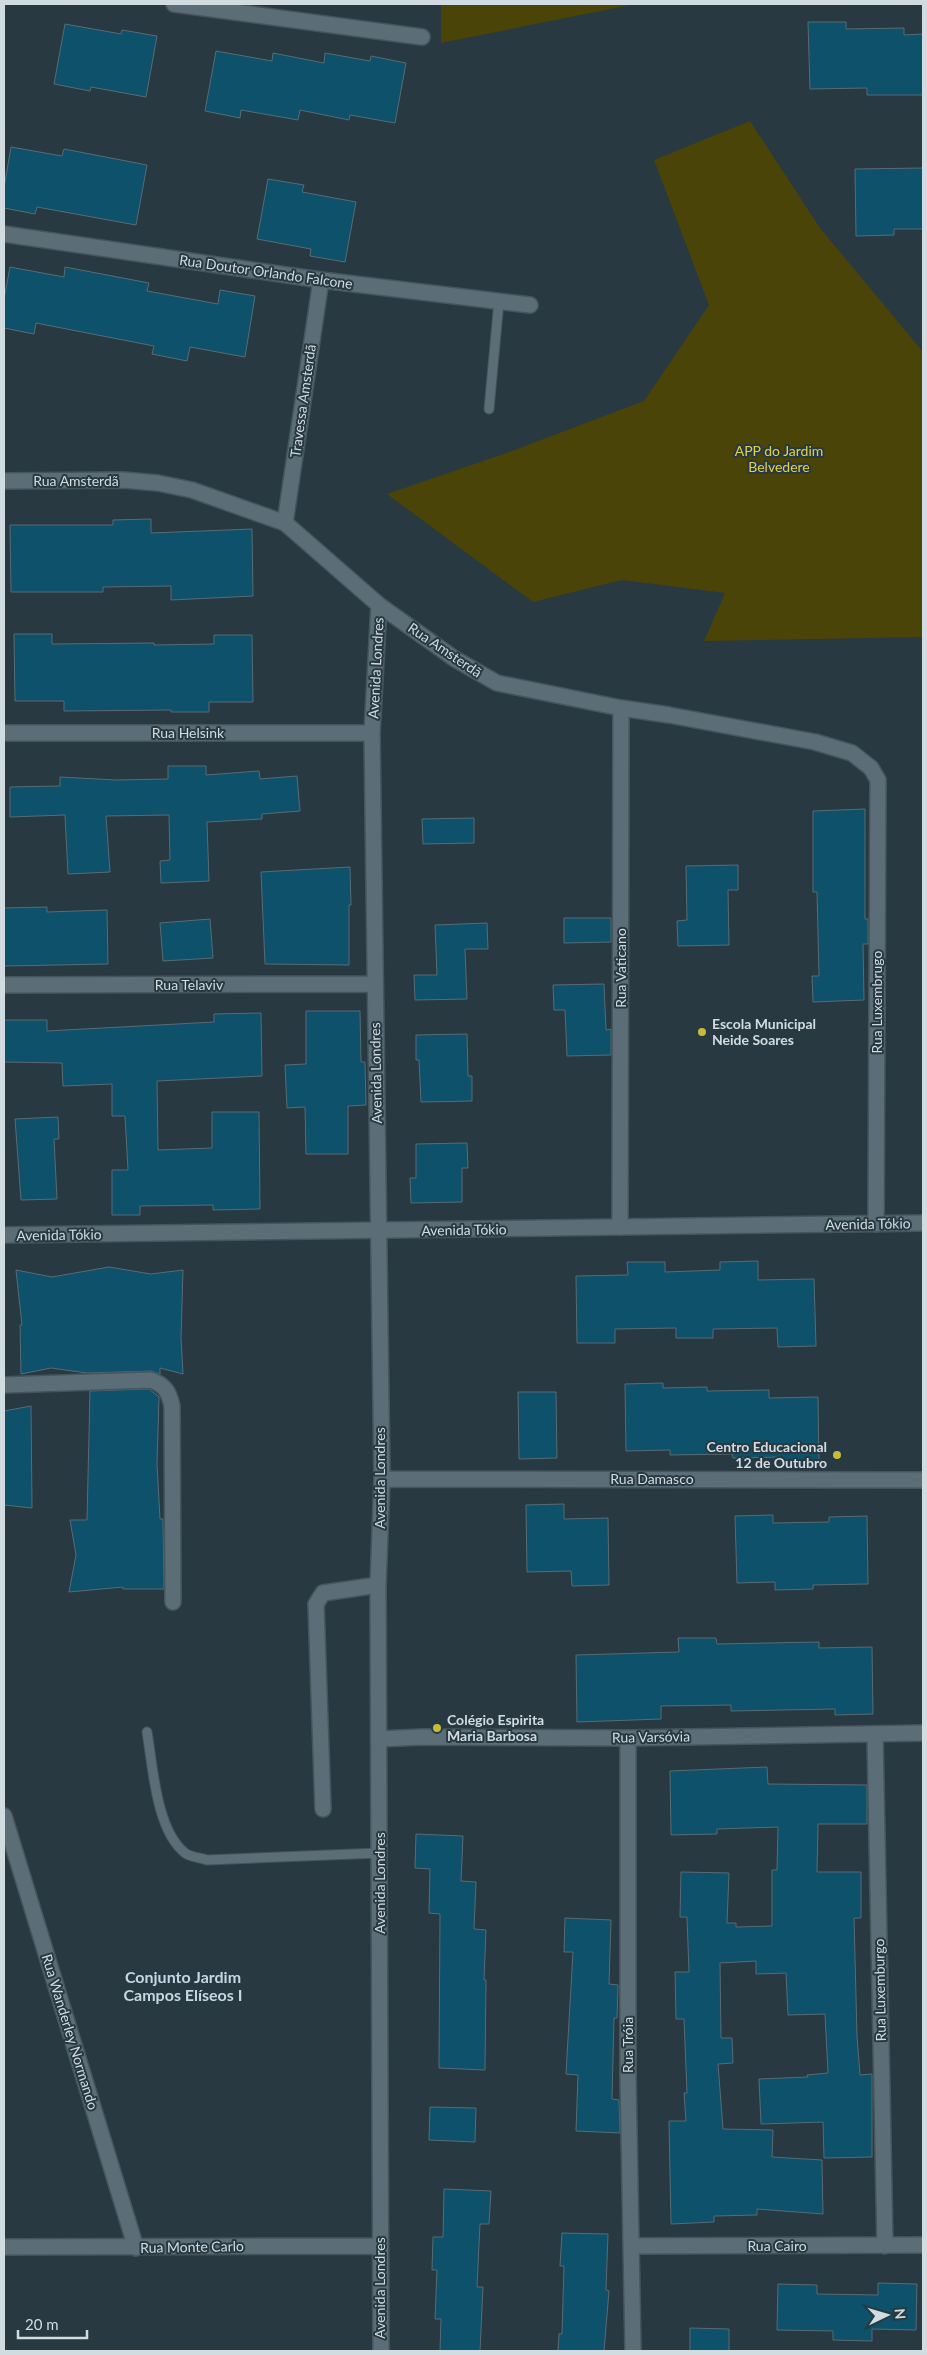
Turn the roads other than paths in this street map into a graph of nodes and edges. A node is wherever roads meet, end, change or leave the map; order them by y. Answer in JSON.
{"nodes":[{"id":1,"x":174,"y":4,"type":"edge"},
{"id":2,"x":422,"y":37,"type":"dead end"},
{"id":3,"x":4,"y":234,"type":"edge"},
{"id":4,"x":320,"y":280,"type":"junction"},
{"id":5,"x":499,"y":301,"type":"junction"},
{"id":6,"x":530,"y":305,"type":"dead end"},
{"id":7,"x":489,"y":409,"type":"dead end"},
{"id":8,"x":4,"y":481,"type":"edge"},
{"id":9,"x":285,"y":523,"type":"junction"},
{"id":10,"x":379,"y":605,"type":"junction"},
{"id":11,"x":621,"y":708,"type":"junction"},
{"id":12,"x":4,"y":732,"type":"edge"},
{"id":13,"x":372,"y":733,"type":"junction"},
{"id":14,"x":878,"y":780,"type":"joint"},
{"id":15,"x":374,"y":984,"type":"junction"},
{"id":16,"x":4,"y":985,"type":"edge"},
{"id":17,"x":923,"y":1223,"type":"edge"},
{"id":18,"x":876,"y":1224,"type":"junction"},
{"id":19,"x":620,"y":1228,"type":"junction"},
{"id":20,"x":378,"y":1231,"type":"junction"},
{"id":21,"x":4,"y":1235,"type":"edge"},
{"id":22,"x":4,"y":1385,"type":"edge"},
{"id":23,"x":382,"y":1479,"type":"junction"},
{"id":24,"x":923,"y":1480,"type":"edge"},
{"id":25,"x":378,"y":1585,"type":"junction"},
{"id":26,"x":173,"y":1602,"type":"dead end"},
{"id":27,"x":146,"y":1732,"type":"dead end"},
{"id":28,"x":923,"y":1733,"type":"edge"},
{"id":29,"x":875,"y":1735,"type":"junction"},
{"id":30,"x":628,"y":1738,"type":"junction"},
{"id":31,"x":379,"y":1739,"type":"junction"},
{"id":32,"x":323,"y":1809,"type":"dead end"},
{"id":33,"x":4,"y":1816,"type":"edge"},
{"id":34,"x":380,"y":1853,"type":"junction"},
{"id":35,"x":923,"y":2245,"type":"edge"},
{"id":36,"x":380,"y":2246,"type":"junction"},
{"id":37,"x":632,"y":2246,"type":"junction"},
{"id":38,"x":885,"y":2246,"type":"junction"},
{"id":39,"x":4,"y":2247,"type":"edge"},
{"id":40,"x":136,"y":2248,"type":"junction"},
{"id":41,"x":381,"y":2351,"type":"edge"},
{"id":42,"x":633,"y":2351,"type":"edge"}],
"edges":[{"from":1,"to":2,"type":"street"},
{"from":3,"to":4,"type":"street","name":"Rua Doutor Orlando Falcone"},
{"from":4,"to":5,"type":"street","name":"Rua Doutor Orlando Falcone"},
{"from":4,"to":9,"type":"street","name":"Travessa Amsterdã"},
{"from":5,"to":6,"type":"street","name":"Rua Doutor Orlando Falcone"},
{"from":5,"to":7,"type":"lane"},
{"from":8,"to":9,"type":"street","name":"Rua Amsterdã"},
{"from":9,"to":10,"type":"street","name":"Rua Amsterdã"},
{"from":10,"to":11,"type":"street","name":"Rua Amsterdã"},
{"from":10,"to":13,"type":"street","name":"Avenida Londres"},
{"from":11,"to":14,"type":"street","name":"Rua Amsterdã"},
{"from":11,"to":19,"type":"street","name":"Rua Vaticano"},
{"from":12,"to":13,"type":"street","name":"Rua Helsink"},
{"from":13,"to":15,"type":"street","name":"Avenida Londres"},
{"from":14,"to":18,"type":"street","name":"Rua Luxembrugo"},
{"from":15,"to":16,"type":"street","name":"Rua Telaviv"},
{"from":15,"to":20,"type":"street","name":"Avenida Londres"},
{"from":17,"to":18,"type":"street","name":"Avenida Tókio"},
{"from":18,"to":19,"type":"street","name":"Avenida Tókio"},
{"from":19,"to":20,"type":"street","name":"Avenida Tókio"},
{"from":20,"to":21,"type":"street","name":"Avenida Tókio"},
{"from":20,"to":23,"type":"street","name":"Avenida Londres"},
{"from":22,"to":26,"type":"street"},
{"from":23,"to":24,"type":"street","name":"Rua Damasco"},
{"from":23,"to":25,"type":"street","name":"Avenida Londres"},
{"from":25,"to":31,"type":"street","name":"Avenida Londres"},
{"from":25,"to":32,"type":"street"},
{"from":27,"to":34,"type":"lane"},
{"from":28,"to":29,"type":"street","name":"Rua Varsóvia"},
{"from":29,"to":30,"type":"street","name":"Rua Varsóvia"},
{"from":29,"to":38,"type":"street","name":"Rua Luxemburgo"},
{"from":30,"to":31,"type":"street","name":"Rua Varsóvia"},
{"from":30,"to":37,"type":"street","name":"Rua Tróia"},
{"from":31,"to":34,"type":"street","name":"Avenida Londres"},
{"from":33,"to":40,"type":"street","name":"Rua Wanderley Normando"},
{"from":34,"to":36,"type":"street","name":"Avenida Londres"},
{"from":35,"to":38,"type":"street","name":"Rua Cairo"},
{"from":36,"to":40,"type":"street","name":"Rua Monte Carlo"},
{"from":36,"to":41,"type":"street","name":"Avenida Londres"},
{"from":37,"to":38,"type":"street","name":"Rua Cairo"},
{"from":37,"to":42,"type":"street","name":"Rua Tróia"},
{"from":39,"to":40,"type":"street","name":"Rua Monte Carlo"}]}
